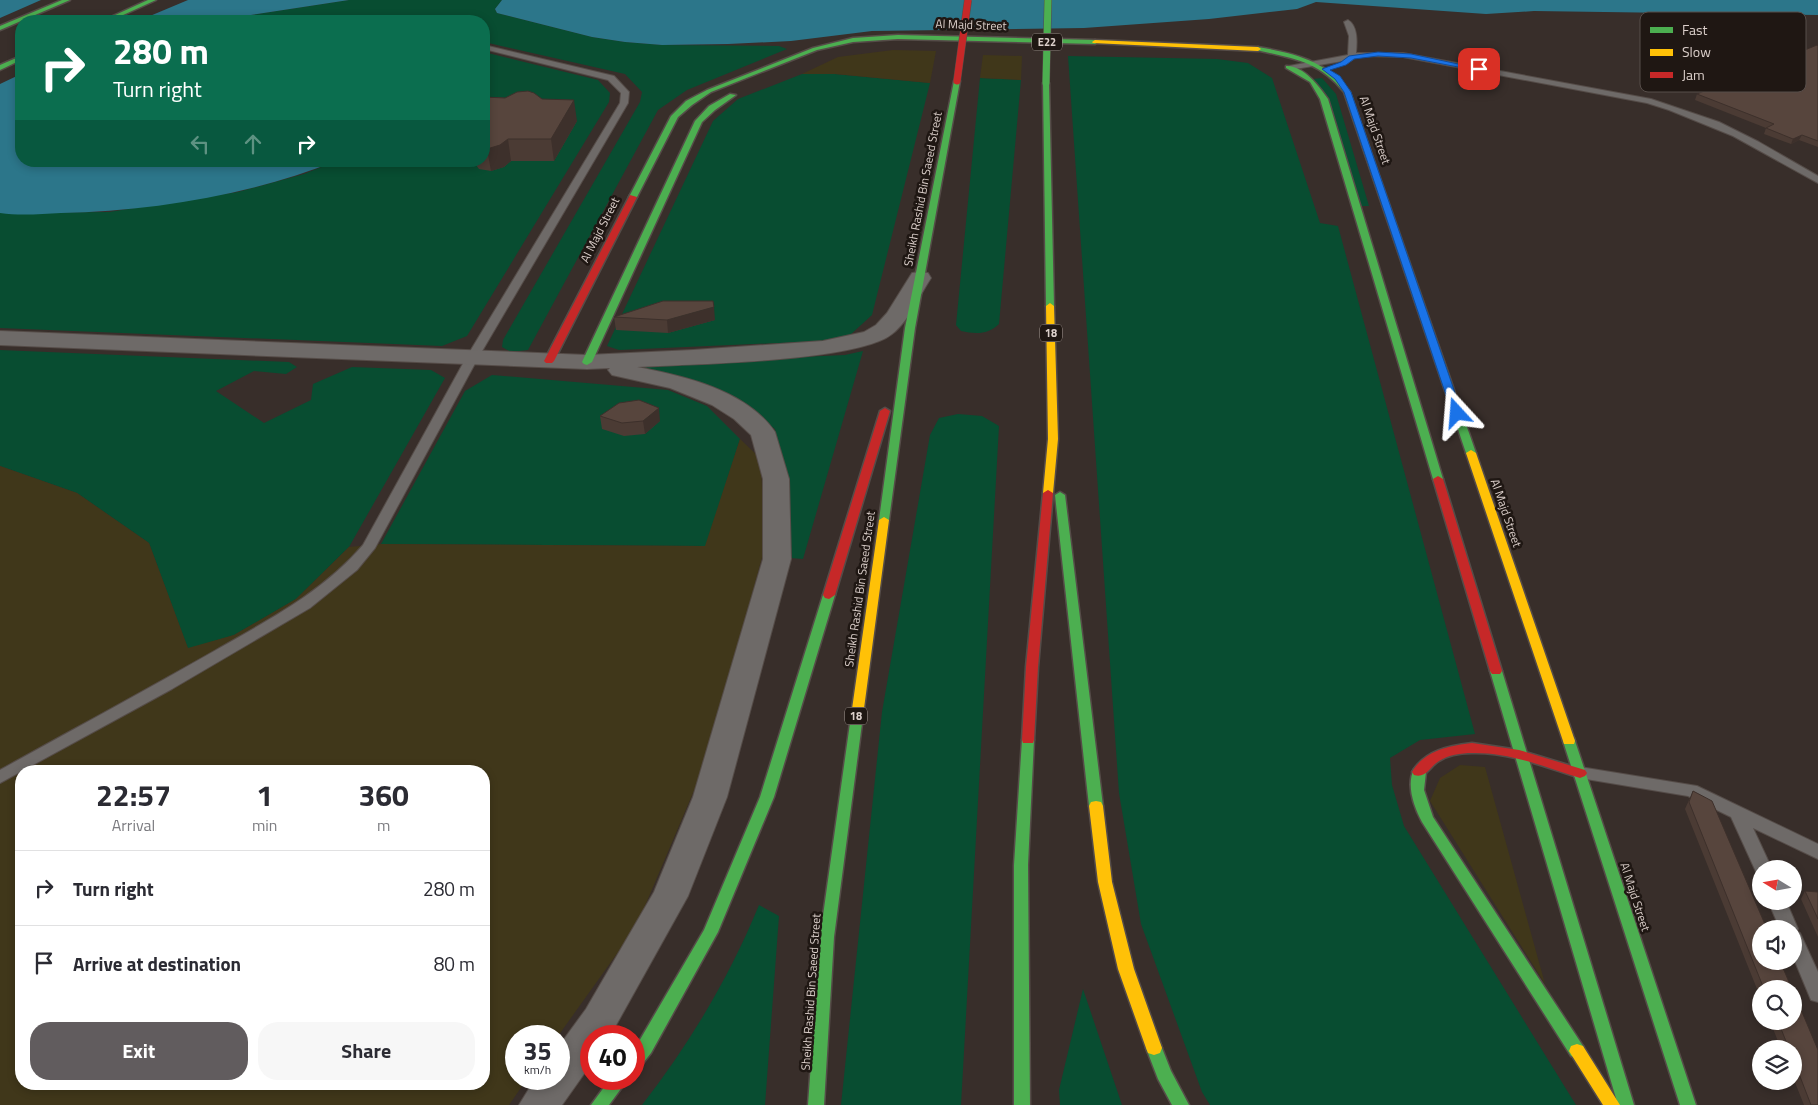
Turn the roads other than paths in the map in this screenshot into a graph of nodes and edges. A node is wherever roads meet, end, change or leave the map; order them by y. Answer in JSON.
{"nodes":[{"id":1,"x":67,"y":0,"type":"edge"},
{"id":2,"x":153,"y":0,"type":"edge"},
{"id":3,"x":968,"y":0,"type":"edge"},
{"id":4,"x":1048,"y":0,"type":"edge"},
{"id":5,"x":31,"y":15,"type":"edge"},
{"id":6,"x":119,"y":15,"type":"edge"},
{"id":7,"x":15,"y":22,"type":"edge"},
{"id":8,"x":1348,"y":22,"type":"dead end"},
{"id":9,"x":0,"y":28,"type":"edge"},
{"id":10,"x":490,"y":48,"type":"edge"},
{"id":11,"x":1352,"y":57,"type":"junction"},
{"id":12,"x":831,"y":58,"type":"dead end"},
{"id":13,"x":15,"y":61,"type":"edge"},
{"id":14,"x":1314,"y":64,"type":"junction"},
{"id":15,"x":0,"y":68,"type":"edge"},
{"id":16,"x":1292,"y":68,"type":"junction"},
{"id":17,"x":1325,"y":69,"type":"junction"},
{"id":18,"x":1303,"y":74,"type":"junction"},
{"id":19,"x":1046,"y":84,"type":"joint"},
{"id":20,"x":744,"y":90,"type":"dead end"},
{"id":21,"x":1818,"y":179,"type":"edge"},
{"id":22,"x":920,"y":278,"type":"junction"},
{"id":23,"x":910,"y":328,"type":"junction"},
{"id":24,"x":0,"y":338,"type":"edge"},
{"id":25,"x":472,"y":358,"type":"junction"},
{"id":26,"x":549,"y":361,"type":"junction"},
{"id":27,"x":587,"y":362,"type":"junction"},
{"id":28,"x":1053,"y":439,"type":"junction"},
{"id":29,"x":1520,"y":756,"type":"junction"},
{"id":30,"x":22,"y":765,"type":"edge"},
{"id":31,"x":15,"y":769,"type":"edge"},
{"id":32,"x":1580,"y":773,"type":"junction"},
{"id":33,"x":0,"y":777,"type":"edge"},
{"id":34,"x":1738,"y":813,"type":"junction"},
{"id":35,"x":1818,"y":852,"type":"edge"},
{"id":36,"x":1759,"y":860,"type":"edge"},
{"id":37,"x":1802,"y":957,"type":"edge"},
{"id":38,"x":1818,"y":994,"type":"edge"},
{"id":39,"x":645,"y":1048,"type":"edge"},
{"id":40,"x":570,"y":1062,"type":"edge"},
{"id":41,"x":550,"y":1090,"type":"edge"},
{"id":42,"x":611,"y":1090,"type":"edge"},
{"id":43,"x":539,"y":1105,"type":"edge"},
{"id":44,"x":599,"y":1105,"type":"edge"},
{"id":45,"x":816,"y":1105,"type":"edge"},
{"id":46,"x":1022,"y":1105,"type":"edge"},
{"id":47,"x":1181,"y":1105,"type":"edge"},
{"id":48,"x":1612,"y":1105,"type":"edge"},
{"id":49,"x":1626,"y":1105,"type":"edge"},
{"id":50,"x":1688,"y":1105,"type":"edge"}],
"edges":[{"from":1,"to":5,"type":"main road"},
{"from":2,"to":6,"type":"main road"},
{"from":3,"to":22,"type":"main road","name":"Sheikh Rashid Bin Saeed Street","number":"18","bridge":true},
{"from":4,"to":19,"type":"main road","number":"E22","bridge":true},
{"from":7,"to":9,"type":"main road"},
{"from":8,"to":11,"type":"lane"},
{"from":10,"to":25,"type":"lane"},
{"from":11,"to":14,"type":"lane"},
{"from":11,"to":17,"type":"lane"},
{"from":11,"to":21,"type":"lane"},
{"from":12,"to":16,"type":"main road","name":"Al Majd Street"},
{"from":13,"to":15,"type":"main road"},
{"from":14,"to":16,"type":"lane"},
{"from":14,"to":17,"type":"main road","name":"Al Majd Street"},
{"from":14,"to":26,"type":"main road","name":"Al Majd Street"},
{"from":16,"to":18,"type":"main road","name":"Al Majd Street"},
{"from":17,"to":18,"type":"lane"},
{"from":17,"to":32,"type":"main road","name":"Al Majd Street"},
{"from":18,"to":29,"type":"main road","name":"Al Majd Street"},
{"from":19,"to":28,"type":"main road","number":"18"},
{"from":20,"to":27,"type":"main road"},
{"from":22,"to":23,"type":"main road","name":"Sheikh Rashid Bin Saeed Street","number":"18"},
{"from":22,"to":27,"type":"street"},
{"from":23,"to":39,"type":"main road"},
{"from":23,"to":45,"type":"main road","name":"Sheikh Rashid Bin Saeed Street","number":"18"},
{"from":24,"to":25,"type":"street"},
{"from":25,"to":26,"type":"street"},
{"from":25,"to":30,"type":"lane"},
{"from":26,"to":27,"type":"street"},
{"from":27,"to":40,"type":"street"},
{"from":28,"to":46,"type":"main road","number":"18"},
{"from":28,"to":47,"type":"main road"},
{"from":29,"to":32,"type":"main road"},
{"from":29,"to":48,"type":"main road"},
{"from":29,"to":49,"type":"main road","name":"Al Majd Street"},
{"from":31,"to":33,"type":"lane"},
{"from":32,"to":34,"type":"lane"},
{"from":32,"to":50,"type":"main road","name":"Al Majd Street"},
{"from":34,"to":35,"type":"lane"},
{"from":34,"to":36,"type":"lane"},
{"from":37,"to":38,"type":"lane"},
{"from":41,"to":43,"type":"street"},
{"from":42,"to":44,"type":"main road"}]}
